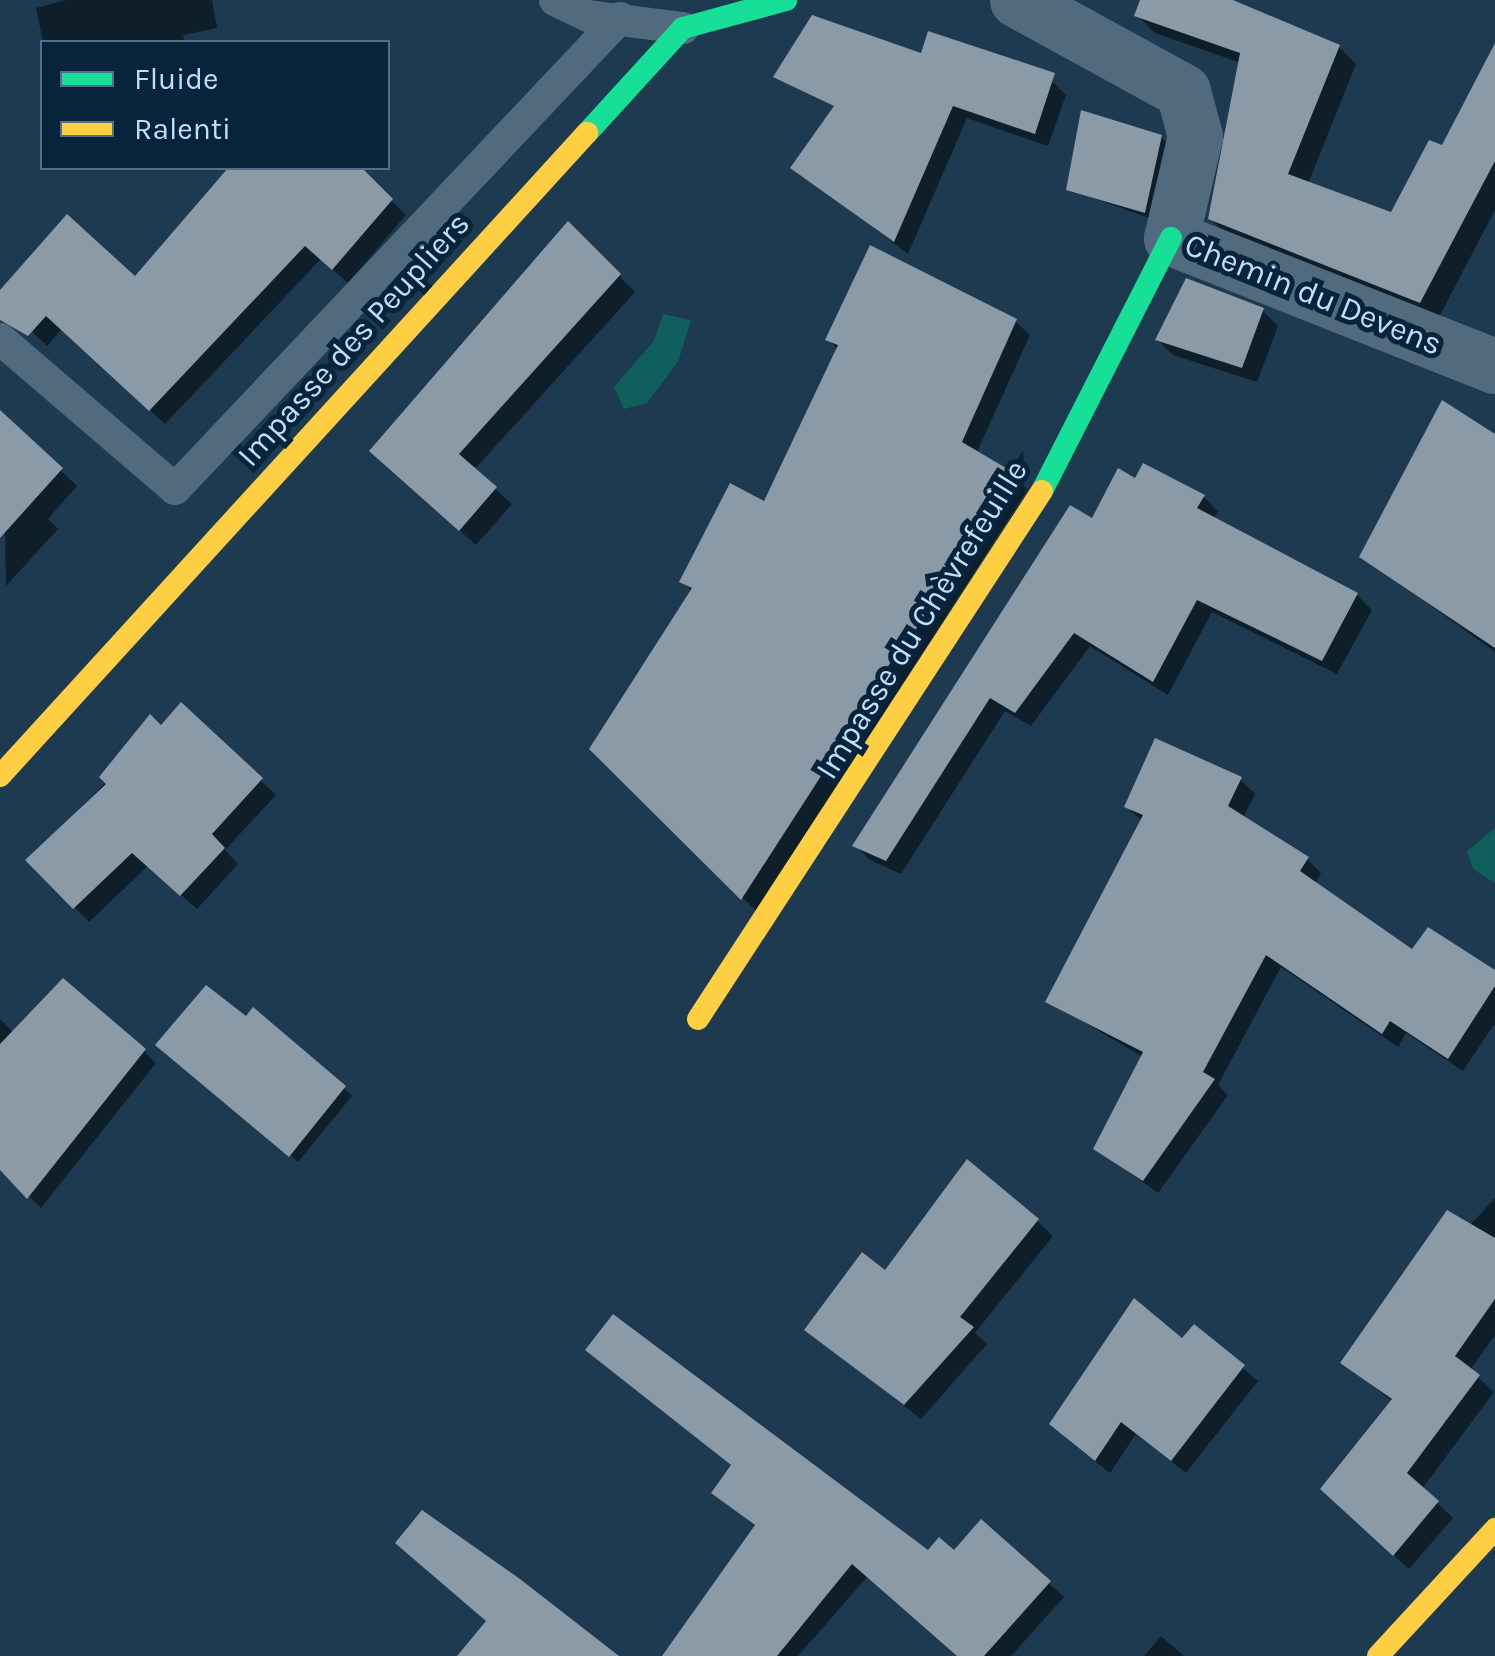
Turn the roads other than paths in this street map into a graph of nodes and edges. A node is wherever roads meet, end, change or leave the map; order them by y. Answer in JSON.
{"nodes":[{"id":1,"x":555,"y":0,"type":"edge"},
{"id":2,"x":786,"y":0,"type":"edge"},
{"id":3,"x":1016,"y":0,"type":"edge"},
{"id":4,"x":620,"y":18,"type":"junction"},
{"id":5,"x":683,"y":28,"type":"junction"},
{"id":6,"x":1171,"y":238,"type":"junction"},
{"id":7,"x":0,"y":339,"type":"edge"},
{"id":8,"x":1495,"y":366,"type":"edge"},
{"id":9,"x":0,"y":776,"type":"edge"},
{"id":10,"x":698,"y":1019,"type":"dead end"},
{"id":11,"x":1495,"y":1529,"type":"edge"},
{"id":12,"x":1378,"y":1656,"type":"edge"}],
"edges":[{"from":1,"to":4,"type":"lane"},
{"from":2,"to":5,"type":"street"},
{"from":3,"to":6,"type":"street","name":"Chemin du Devens"},
{"from":4,"to":5,"type":"lane"},
{"from":4,"to":7,"type":"lane"},
{"from":5,"to":9,"type":"street","name":"Impasse des Peupliers"},
{"from":6,"to":8,"type":"street","name":"Chemin du Devens"},
{"from":6,"to":10,"type":"street","name":"Impasse du Chèvrefeuille"},
{"from":11,"to":12,"type":"street"}]}
